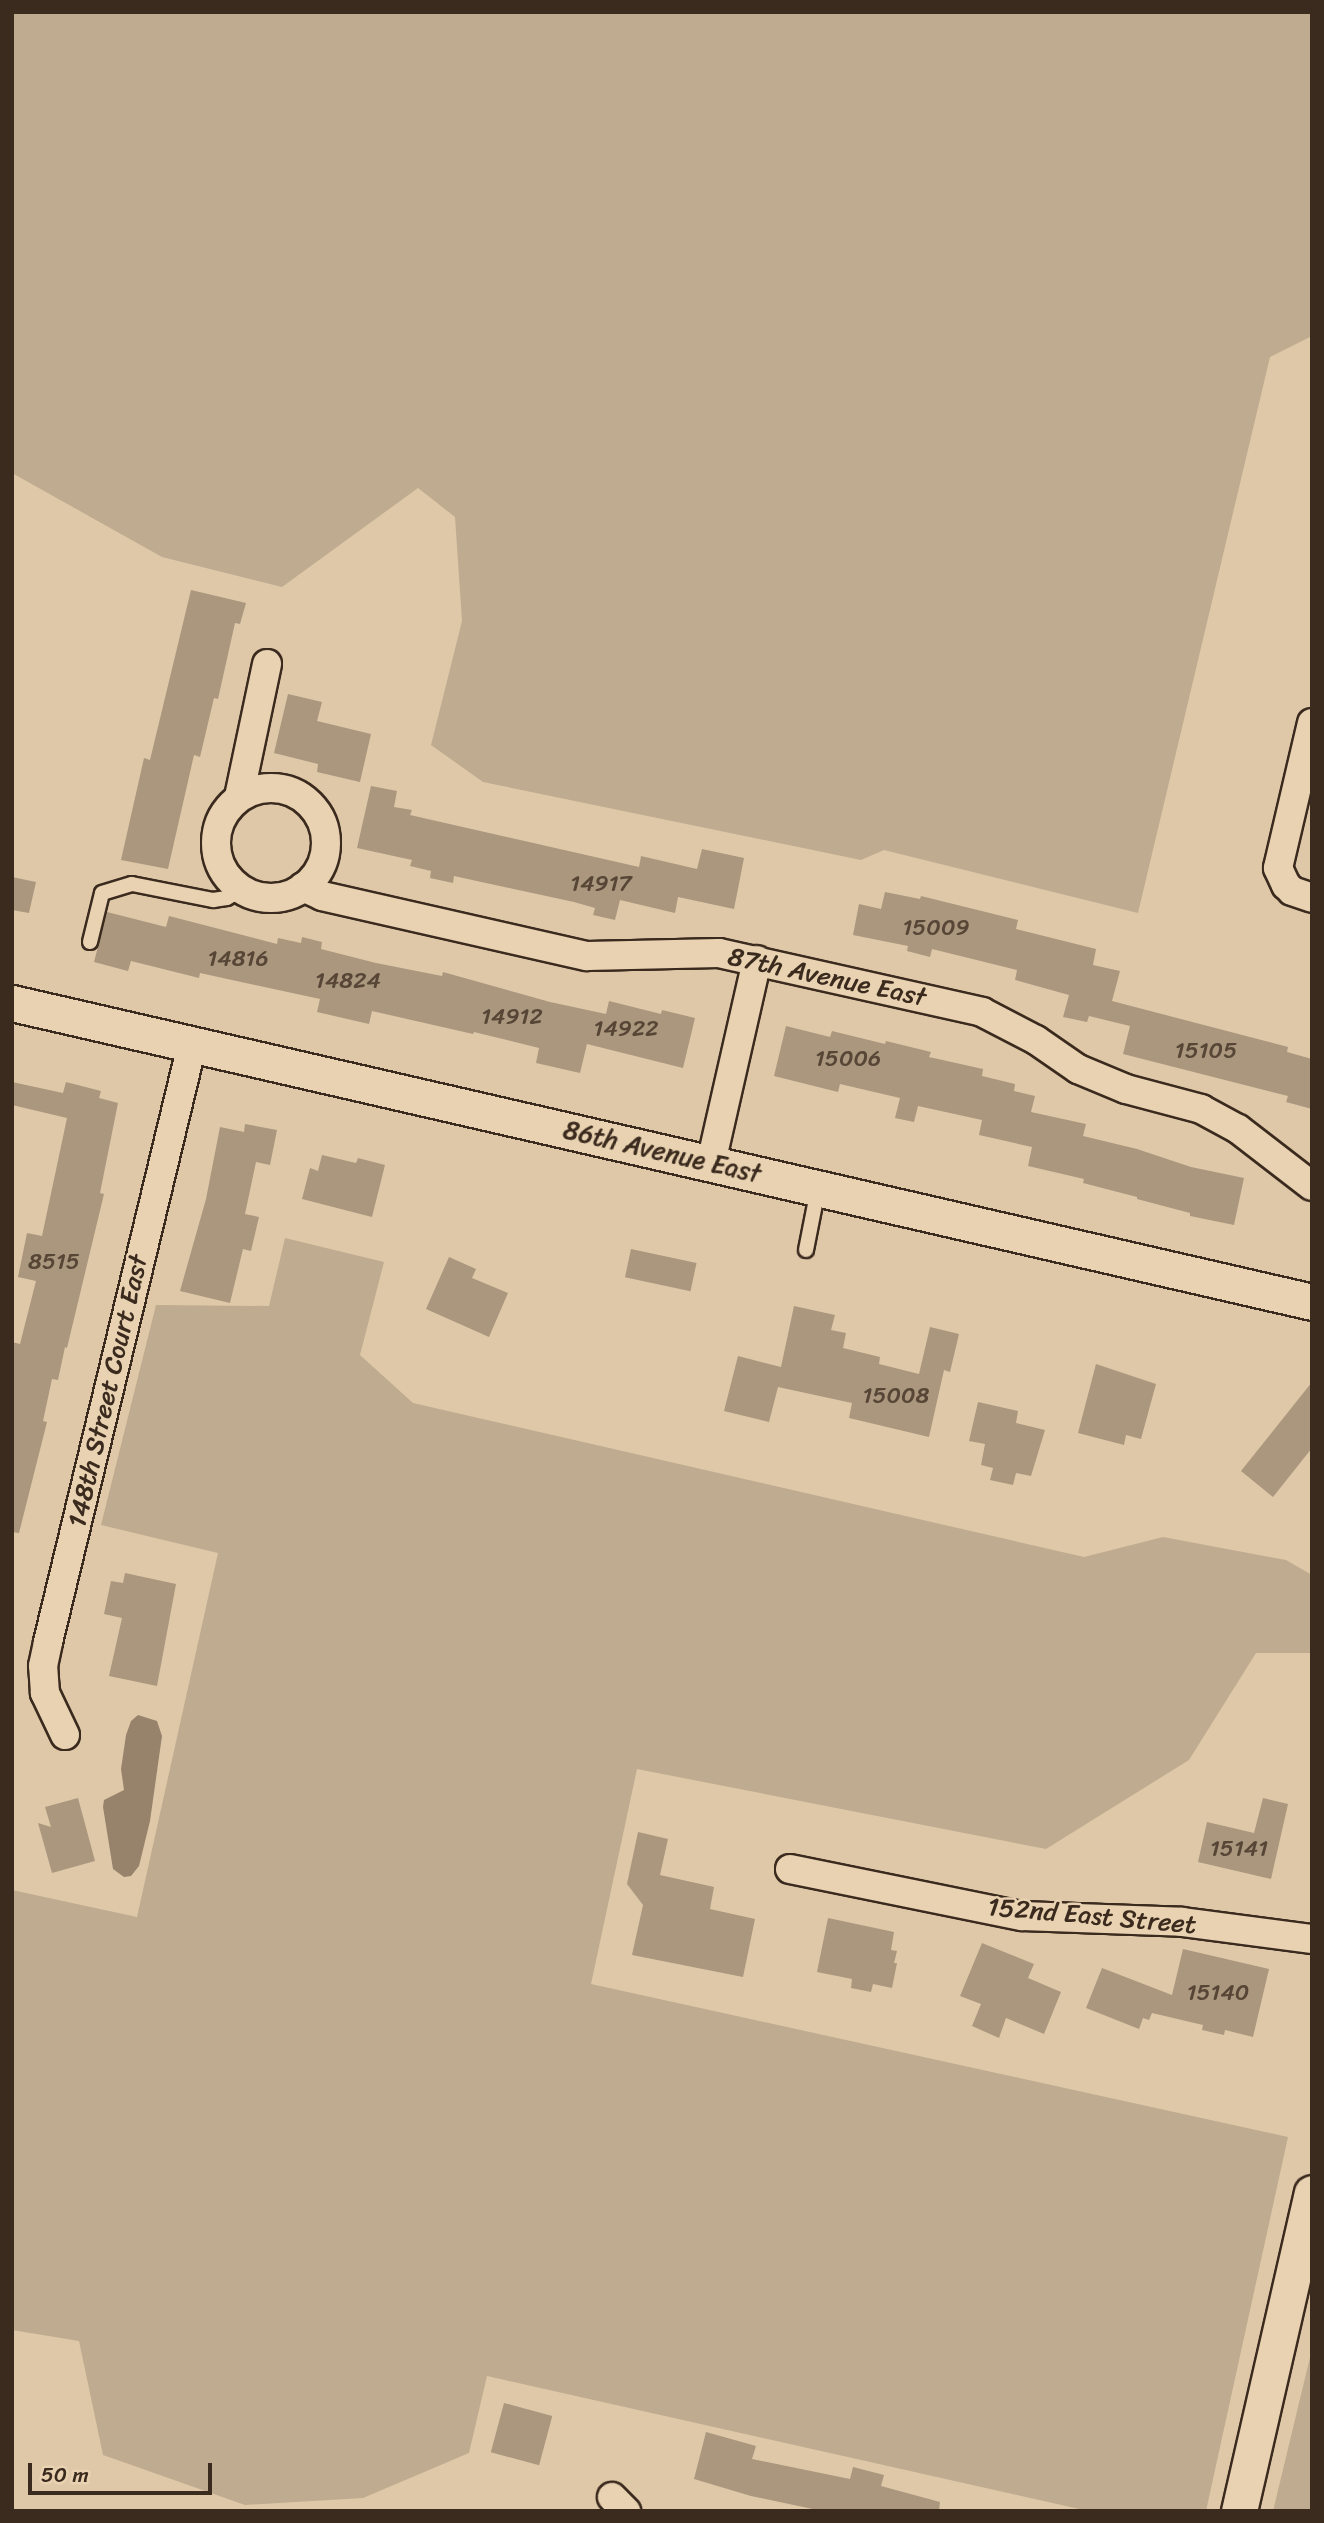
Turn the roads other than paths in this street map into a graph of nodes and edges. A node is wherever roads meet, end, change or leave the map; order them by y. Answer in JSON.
{"nodes":[{"id":1,"x":267,"y":664,"type":"dead end"},
{"id":2,"x":1312,"y":723,"type":"edge"},
{"id":3,"x":239,"y":797,"type":"junction"},
{"id":4,"x":303,"y":887,"type":"junction"},
{"id":5,"x":241,"y":890,"type":"junction"},
{"id":6,"x":1312,"y":898,"type":"edge"},
{"id":7,"x":90,"y":942,"type":"dead end"},
{"id":8,"x":757,"y":960,"type":"junction"},
{"id":9,"x":12,"y":1003,"type":"edge"},
{"id":10,"x":192,"y":1045,"type":"junction"},
{"id":11,"x":712,"y":1163,"type":"junction"},
{"id":12,"x":1312,"y":1186,"type":"edge"},
{"id":13,"x":818,"y":1187,"type":"junction"},
{"id":14,"x":806,"y":1250,"type":"dead end"},
{"id":15,"x":1312,"y":1302,"type":"edge"},
{"id":16,"x":65,"y":1735,"type":"dead end"},
{"id":17,"x":790,"y":1869,"type":"dead end"},
{"id":18,"x":1312,"y":1939,"type":"edge"},
{"id":19,"x":1312,"y":2193,"type":"edge"},
{"id":20,"x":1239,"y":2511,"type":"edge"}],
"edges":[{"from":1,"to":3,"type":"street"},
{"from":2,"to":6,"type":"street"},
{"from":3,"to":4,"type":"street"},
{"from":3,"to":5,"type":"street"},
{"from":4,"to":5,"type":"street"},
{"from":4,"to":8,"type":"street","name":"87th Avenue East"},
{"from":5,"to":7,"type":"lane"},
{"from":8,"to":11,"type":"street"},
{"from":8,"to":12,"type":"street","name":"87th Avenue East"},
{"from":9,"to":10,"type":"street","name":"86th Avenue East"},
{"from":10,"to":11,"type":"street","name":"86th Avenue East"},
{"from":10,"to":16,"type":"street","name":"148th Street Court East"},
{"from":11,"to":13,"type":"street","name":"86th Avenue East"},
{"from":13,"to":14,"type":"lane"},
{"from":13,"to":15,"type":"street","name":"86th Avenue East"},
{"from":17,"to":18,"type":"street","name":"152nd East Street"},
{"from":19,"to":20,"type":"street"}]}
